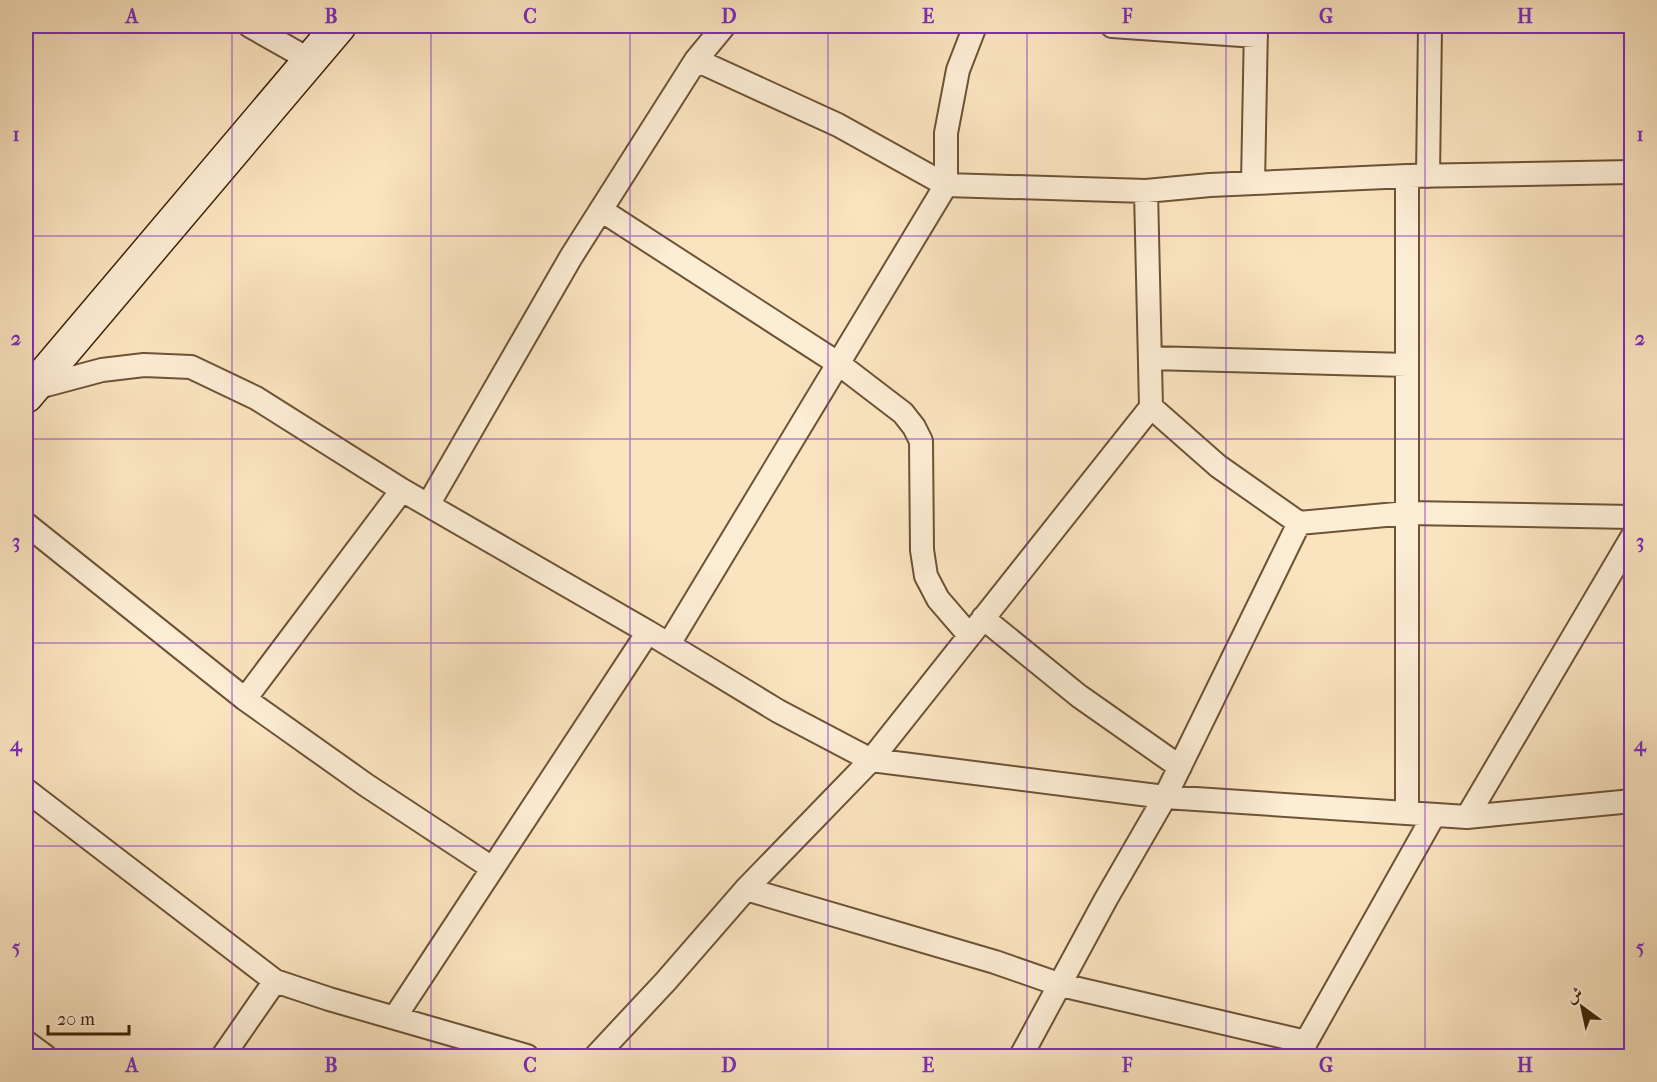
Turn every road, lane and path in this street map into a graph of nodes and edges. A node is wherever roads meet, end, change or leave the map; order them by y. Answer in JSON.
{"nodes":[{"id":1,"x":249,"y":26,"type":"edge"},
{"id":2,"x":339,"y":26,"type":"edge"},
{"id":3,"x":724,"y":26,"type":"edge"},
{"id":4,"x":975,"y":26,"type":"edge"},
{"id":5,"x":1112,"y":26,"type":"edge"},
{"id":6,"x":1430,"y":26,"type":"edge"},
{"id":7,"x":1256,"y":31,"type":"edge"},
{"id":8,"x":310,"y":60,"type":"junction"},
{"id":9,"x":696,"y":60,"type":"junction"},
{"id":10,"x":1632,"y":172,"type":"edge"},
{"id":11,"x":1418,"y":176,"type":"junction"},
{"id":12,"x":1253,"y":183,"type":"junction"},
{"id":13,"x":946,"y":186,"type":"junction"},
{"id":14,"x":1146,"y":191,"type":"junction"},
{"id":15,"x":601,"y":210,"type":"junction"},
{"id":16,"x":1151,"y":358,"type":"junction"},
{"id":17,"x":839,"y":364,"type":"junction"},
{"id":18,"x":1407,"y":365,"type":"junction"},
{"id":19,"x":28,"y":393,"type":"edge"},
{"id":20,"x":1151,"y":407,"type":"junction"},
{"id":21,"x":402,"y":490,"type":"junction"},
{"id":22,"x":429,"y":505,"type":"junction"},
{"id":23,"x":1407,"y":513,"type":"junction"},
{"id":24,"x":1632,"y":518,"type":"edge"},
{"id":25,"x":1299,"y":523,"type":"junction"},
{"id":26,"x":26,"y":524,"type":"edge"},
{"id":27,"x":1632,"y":537,"type":"edge"},
{"id":28,"x":983,"y":618,"type":"junction"},
{"id":29,"x":648,"y":632,"type":"junction"},
{"id":30,"x":969,"y":635,"type":"junction"},
{"id":31,"x":669,"y":644,"type":"junction"},
{"id":32,"x":245,"y":699,"type":"junction"},
{"id":33,"x":871,"y":760,"type":"junction"},
{"id":34,"x":1180,"y":767,"type":"junction"},
{"id":35,"x":26,"y":790,"type":"edge"},
{"id":36,"x":1165,"y":797,"type":"junction"},
{"id":37,"x":1632,"y":801,"type":"edge"},
{"id":38,"x":1407,"y":813,"type":"junction"},
{"id":39,"x":1434,"y":815,"type":"junction"},
{"id":40,"x":1467,"y":817,"type":"junction"},
{"id":41,"x":492,"y":868,"type":"junction"},
{"id":42,"x":746,"y":889,"type":"junction"},
{"id":43,"x":275,"y":981,"type":"junction"},
{"id":44,"x":1061,"y":985,"type":"junction"},
{"id":45,"x":395,"y":1017,"type":"junction"},
{"id":46,"x":26,"y":1041,"type":"edge"},
{"id":47,"x":1303,"y":1049,"type":"edge"},
{"id":48,"x":45,"y":1056,"type":"edge"},
{"id":49,"x":223,"y":1056,"type":"edge"},
{"id":50,"x":527,"y":1056,"type":"edge"},
{"id":51,"x":596,"y":1056,"type":"edge"},
{"id":52,"x":1021,"y":1056,"type":"edge"}],
"edges":[{"from":1,"to":8,"type":"street"},
{"from":2,"to":8,"type":"street"},
{"from":3,"to":9,"type":"street"},
{"from":4,"to":13,"type":"street"},
{"from":5,"to":7,"type":"street"},
{"from":6,"to":11,"type":"street"},
{"from":7,"to":12,"type":"street"},
{"from":8,"to":19,"type":"street"},
{"from":9,"to":13,"type":"street"},
{"from":9,"to":15,"type":"street"},
{"from":10,"to":11,"type":"street"},
{"from":11,"to":12,"type":"street"},
{"from":11,"to":18,"type":"street"},
{"from":12,"to":14,"type":"street"},
{"from":13,"to":14,"type":"street"},
{"from":13,"to":17,"type":"street"},
{"from":14,"to":16,"type":"street"},
{"from":15,"to":17,"type":"street"},
{"from":15,"to":22,"type":"street"},
{"from":16,"to":18,"type":"street"},
{"from":16,"to":20,"type":"street"},
{"from":17,"to":30,"type":"street"},
{"from":17,"to":31,"type":"street"},
{"from":18,"to":23,"type":"street"},
{"from":19,"to":21,"type":"street"},
{"from":20,"to":25,"type":"street"},
{"from":20,"to":28,"type":"street"},
{"from":21,"to":22,"type":"street"},
{"from":21,"to":32,"type":"street"},
{"from":22,"to":29,"type":"street"},
{"from":23,"to":24,"type":"street"},
{"from":23,"to":25,"type":"street"},
{"from":23,"to":38,"type":"street"},
{"from":25,"to":34,"type":"street"},
{"from":26,"to":32,"type":"street"},
{"from":27,"to":40,"type":"street"},
{"from":28,"to":30,"type":"street"},
{"from":28,"to":34,"type":"street"},
{"from":29,"to":31,"type":"street"},
{"from":29,"to":41,"type":"street"},
{"from":30,"to":33,"type":"street"},
{"from":31,"to":33,"type":"street"},
{"from":32,"to":41,"type":"street"},
{"from":33,"to":36,"type":"street"},
{"from":33,"to":42,"type":"street"},
{"from":34,"to":36,"type":"street"},
{"from":35,"to":43,"type":"street"},
{"from":36,"to":38,"type":"street"},
{"from":36,"to":44,"type":"street"},
{"from":37,"to":40,"type":"street"},
{"from":38,"to":39,"type":"street"},
{"from":39,"to":40,"type":"street"},
{"from":39,"to":47,"type":"street"},
{"from":41,"to":45,"type":"street"},
{"from":42,"to":44,"type":"street"},
{"from":42,"to":51,"type":"street"},
{"from":43,"to":45,"type":"street"},
{"from":43,"to":49,"type":"street"},
{"from":44,"to":47,"type":"street"},
{"from":44,"to":52,"type":"street"},
{"from":45,"to":50,"type":"street"},
{"from":46,"to":48,"type":"street"}]}
